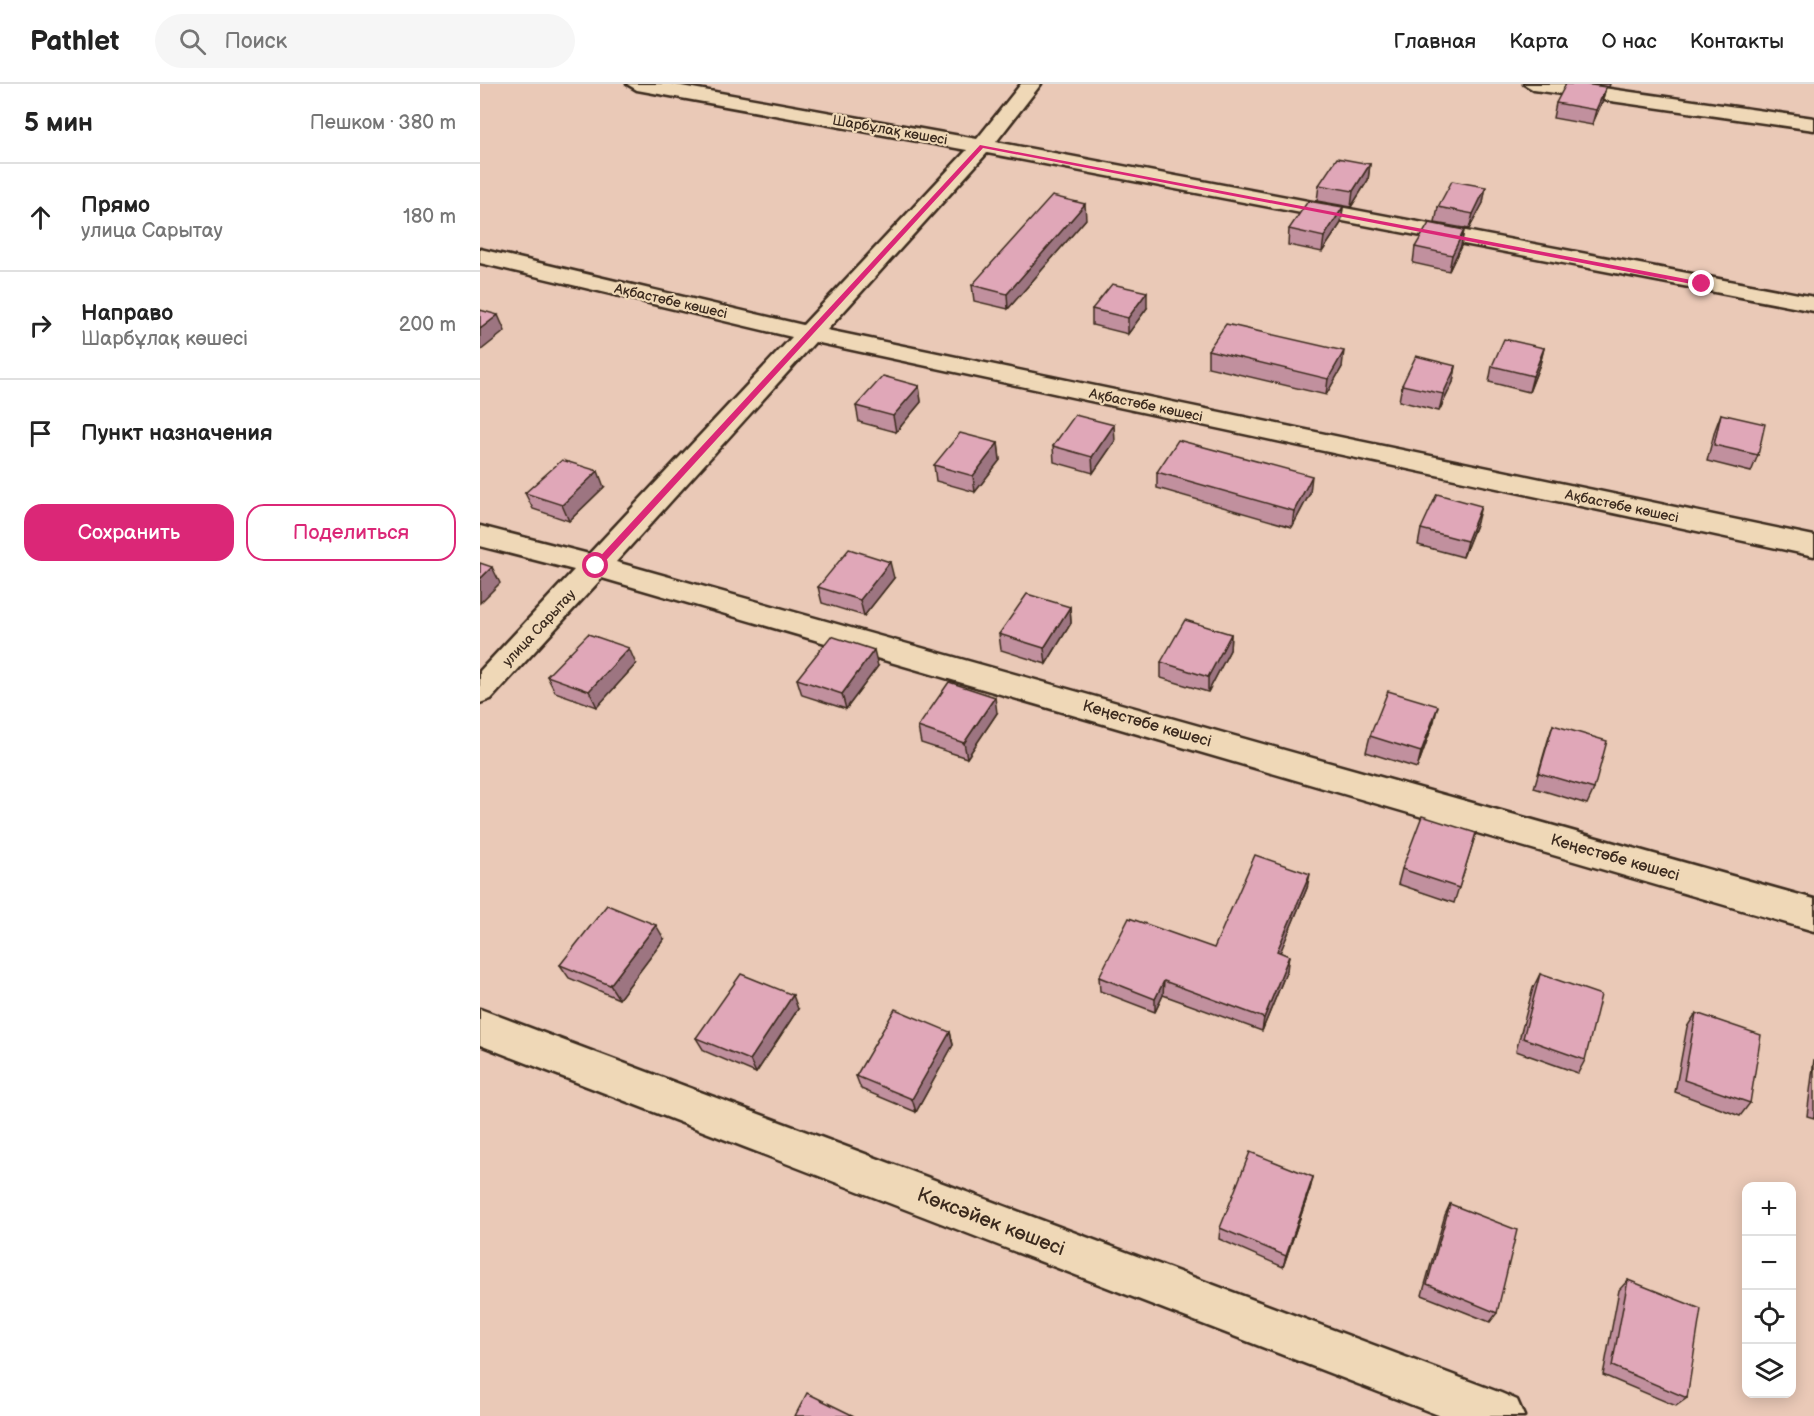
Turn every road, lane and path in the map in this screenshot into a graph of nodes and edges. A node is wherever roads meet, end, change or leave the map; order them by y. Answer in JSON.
{"nodes":[{"id":1,"x":637,"y":84,"type":"edge"},
{"id":2,"x":1031,"y":84,"type":"edge"},
{"id":3,"x":1534,"y":84,"type":"edge"},
{"id":4,"x":1814,"y":124,"type":"edge"},
{"id":5,"x":982,"y":146,"type":"junction"},
{"id":6,"x":480,"y":256,"type":"edge"},
{"id":7,"x":1814,"y":304,"type":"edge"},
{"id":8,"x":807,"y":333,"type":"junction"},
{"id":9,"x":480,"y":536,"type":"edge"},
{"id":10,"x":1814,"y":546,"type":"edge"},
{"id":11,"x":596,"y":566,"type":"junction"},
{"id":12,"x":480,"y":691,"type":"edge"},
{"id":13,"x":1814,"y":915,"type":"edge"},
{"id":14,"x":480,"y":1027,"type":"edge"},
{"id":15,"x":1494,"y":1415,"type":"edge"}],
"edges":[{"from":1,"to":5,"type":"street","name":"Шарбұлақ көшесі"},
{"from":2,"to":5,"type":"street","name":"улица Сарытау"},
{"from":3,"to":4,"type":"street"},
{"from":5,"to":7,"type":"street","name":"Шарбұлақ көшесі"},
{"from":5,"to":8,"type":"street","name":"улица Сарытау"},
{"from":6,"to":8,"type":"street","name":"Ақбастөбе көшесі"},
{"from":8,"to":10,"type":"street","name":"Ақбастөбе көшесі"},
{"from":8,"to":11,"type":"street","name":"улица Сарытау"},
{"from":9,"to":11,"type":"street","name":"Кеңестөбе көшесі"},
{"from":11,"to":12,"type":"street","name":"улица Сарытау"},
{"from":11,"to":13,"type":"street","name":"Кеңестөбе көшесі"},
{"from":14,"to":15,"type":"street","name":"Көксәйек көшесі"}]}
